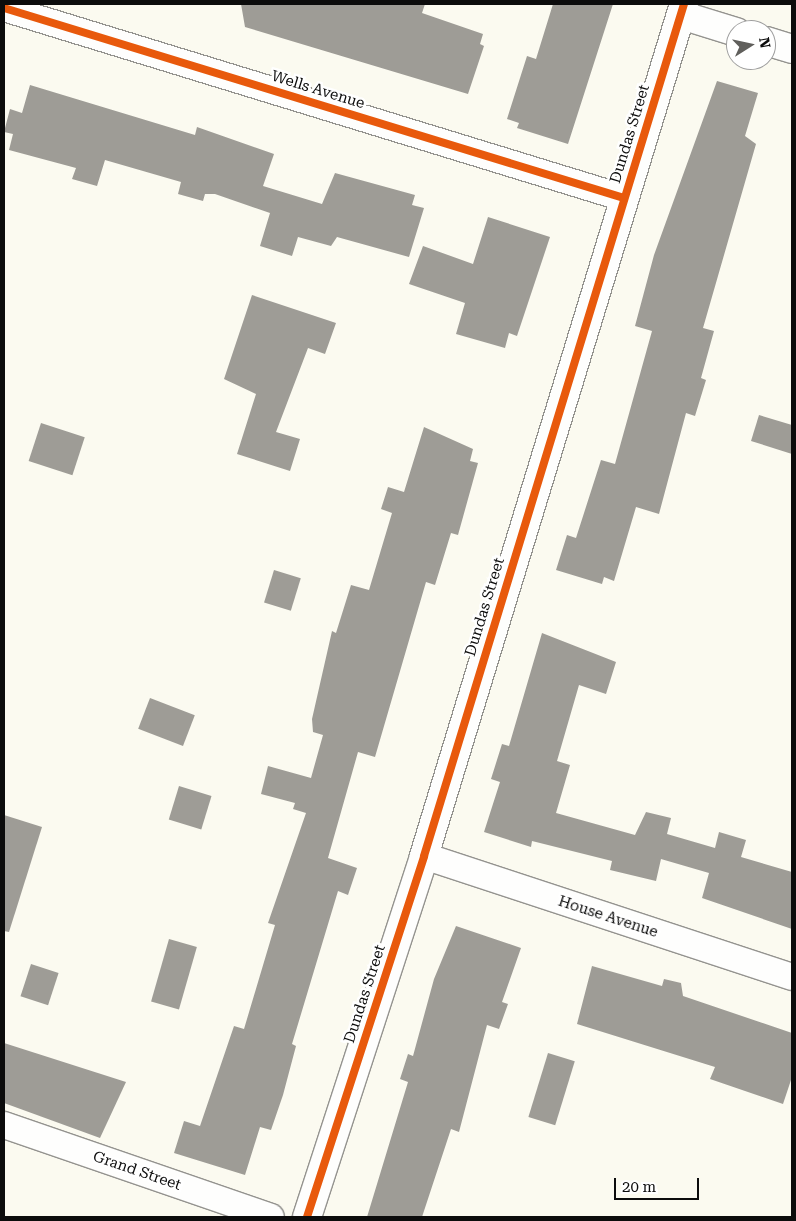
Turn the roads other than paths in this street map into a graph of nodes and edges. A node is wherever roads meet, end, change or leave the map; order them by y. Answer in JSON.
{"nodes":[{"id":1,"x":4,"y":8,"type":"edge"},
{"id":2,"x":683,"y":9,"type":"edge"},
{"id":3,"x":726,"y":28,"type":"edge"},
{"id":4,"x":776,"y":44,"type":"edge"},
{"id":5,"x":792,"y":49,"type":"edge"},
{"id":6,"x":624,"y":198,"type":"junction"},
{"id":7,"x":424,"y":856,"type":"junction"},
{"id":8,"x":792,"y":977,"type":"edge"},
{"id":9,"x":4,"y":1124,"type":"edge"},
{"id":10,"x":271,"y":1217,"type":"edge"},
{"id":11,"x":307,"y":1217,"type":"edge"}],
"edges":[{"from":1,"to":6,"type":"street","name":"Wells Avenue"},
{"from":2,"to":3,"type":"street"},
{"from":2,"to":6,"type":"street","name":"Dundas Street"},
{"from":4,"to":5,"type":"street"},
{"from":6,"to":7,"type":"street","name":"Dundas Street"},
{"from":7,"to":8,"type":"street","name":"House Avenue"},
{"from":7,"to":11,"type":"street","name":"Dundas Street"},
{"from":9,"to":10,"type":"street","name":"Grand Street"}]}
